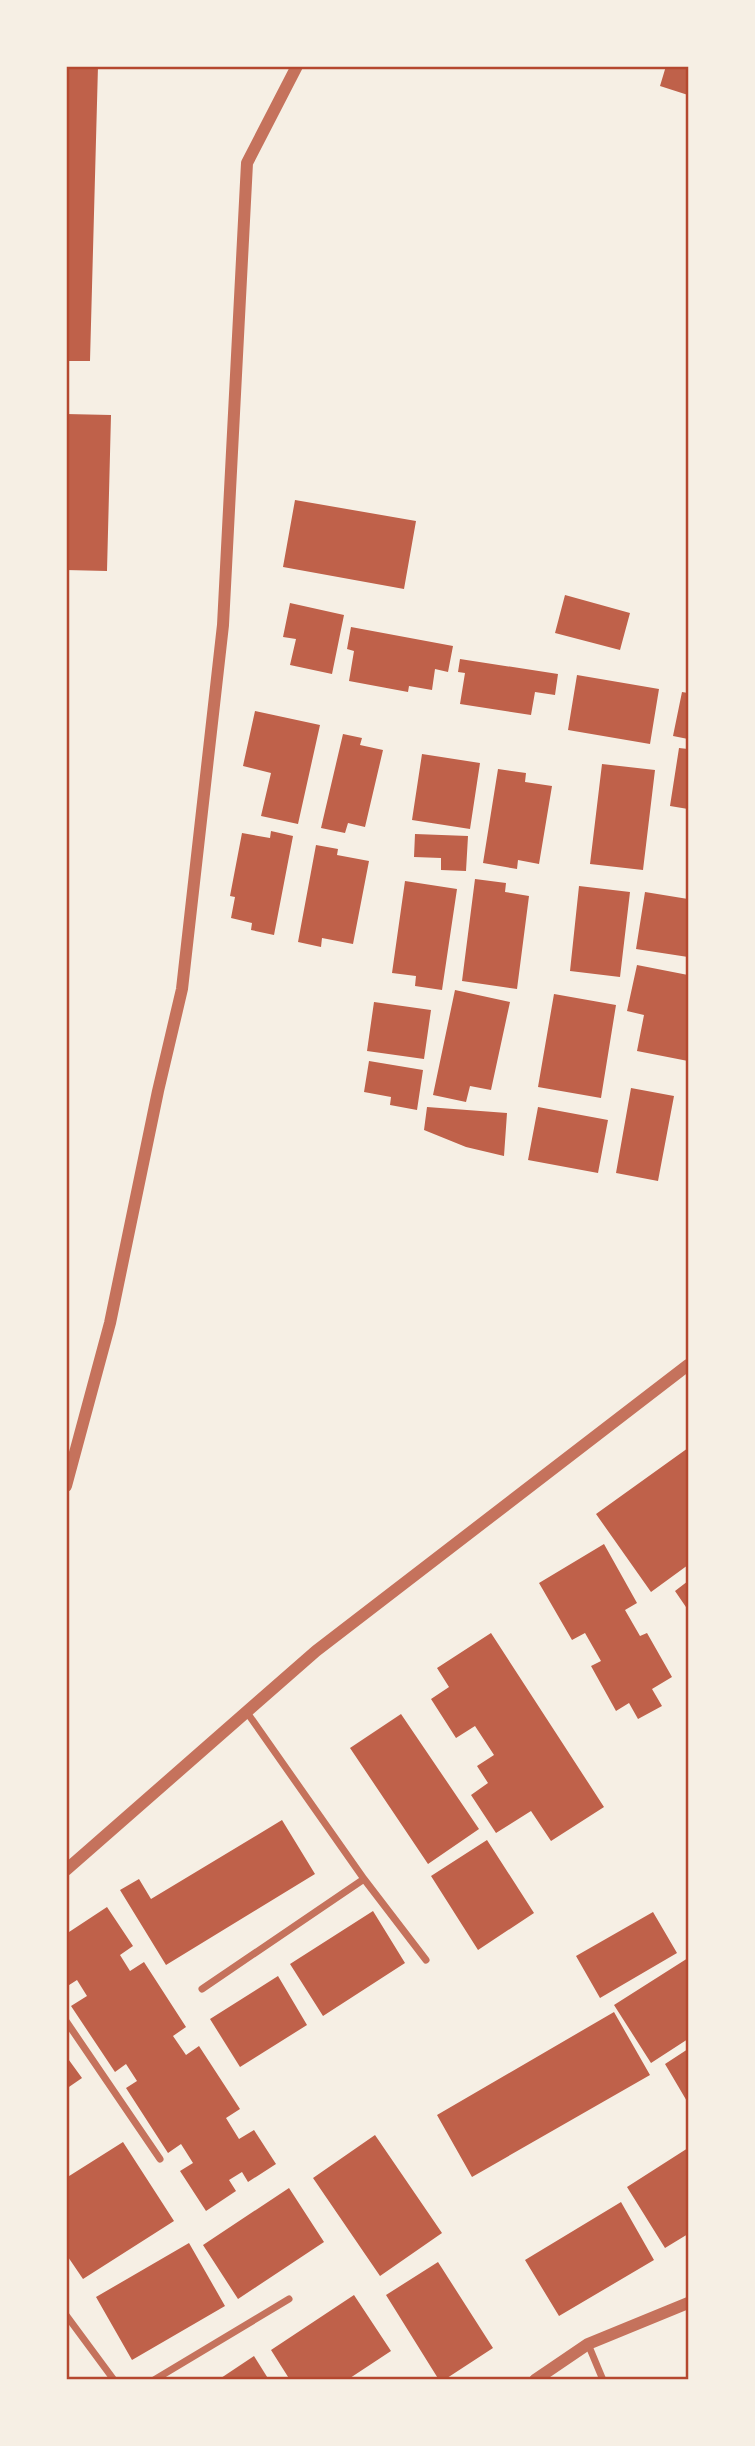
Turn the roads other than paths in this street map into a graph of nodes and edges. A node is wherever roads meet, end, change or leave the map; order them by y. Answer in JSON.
{"nodes":[{"id":1,"x":297,"y":66,"type":"edge"},
{"id":2,"x":688,"y":1365,"type":"edge"},
{"id":3,"x":66,"y":1486,"type":"edge"},
{"id":4,"x":246,"y":1710,"type":"junction"},
{"id":5,"x":66,"y":1870,"type":"edge"},
{"id":6,"x":364,"y":1879,"type":"junction"},
{"id":7,"x":426,"y":1960,"type":"dead end"},
{"id":8,"x":202,"y":1989,"type":"dead end"},
{"id":9,"x":66,"y":2021,"type":"edge"},
{"id":10,"x":160,"y":2159,"type":"dead end"},
{"id":11,"x":289,"y":2299,"type":"dead end"},
{"id":12,"x":688,"y":2303,"type":"edge"},
{"id":13,"x":66,"y":2315,"type":"edge"},
{"id":14,"x":588,"y":2344,"type":"junction"},
{"id":15,"x":114,"y":2379,"type":"edge"},
{"id":16,"x":154,"y":2379,"type":"edge"},
{"id":17,"x":535,"y":2379,"type":"edge"},
{"id":18,"x":603,"y":2379,"type":"edge"}],
"edges":[{"from":1,"to":3,"type":"street"},
{"from":2,"to":4,"type":"street"},
{"from":4,"to":5,"type":"street"},
{"from":4,"to":6,"type":"street"},
{"from":6,"to":7,"type":"street"},
{"from":6,"to":8,"type":"street"},
{"from":9,"to":10,"type":"street"},
{"from":11,"to":16,"type":"street"},
{"from":12,"to":14,"type":"street"},
{"from":13,"to":15,"type":"street"},
{"from":14,"to":17,"type":"street"},
{"from":14,"to":18,"type":"street"}]}
